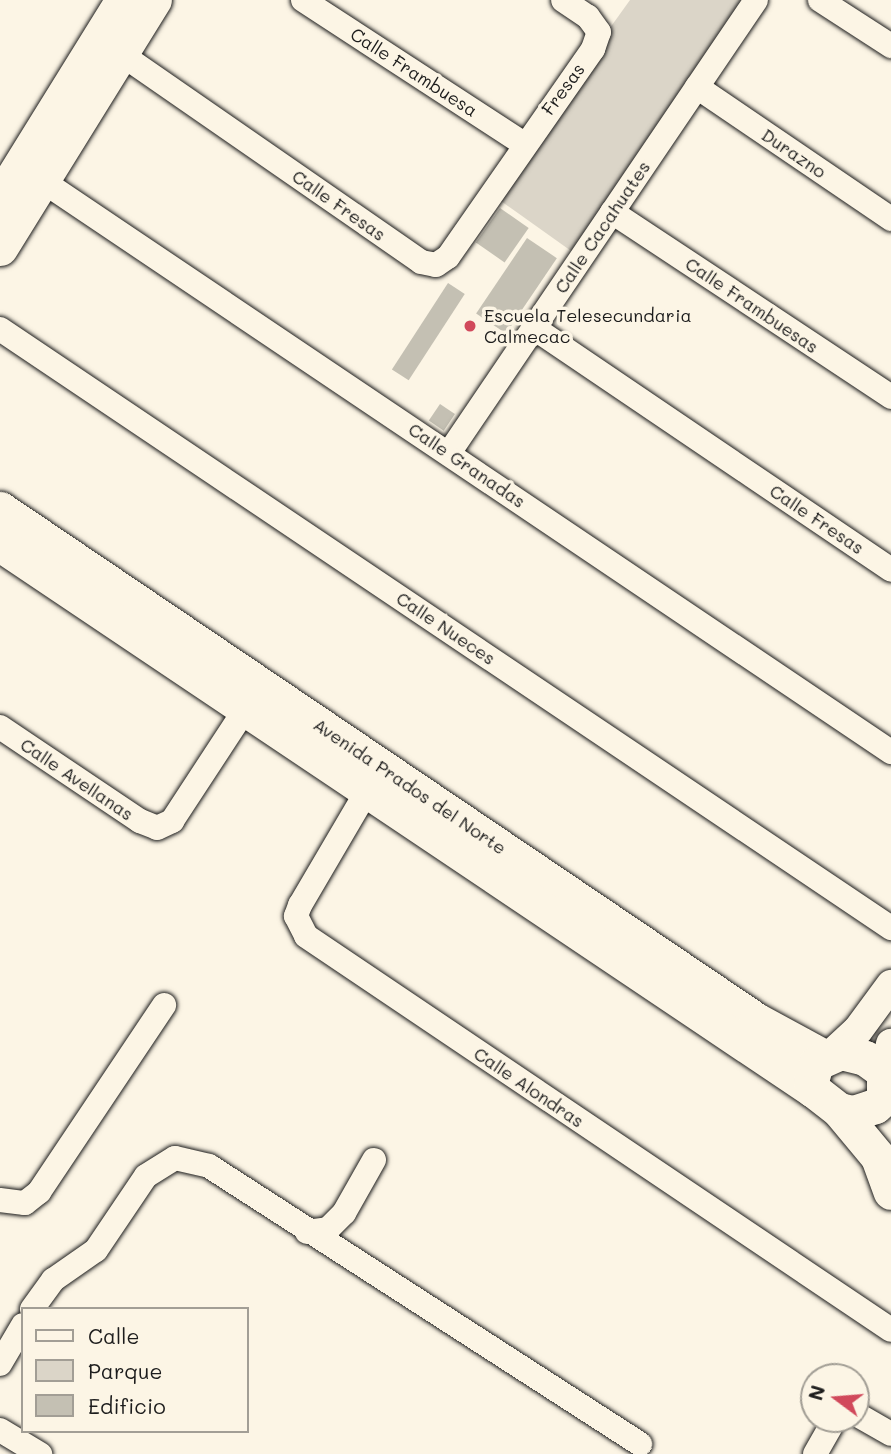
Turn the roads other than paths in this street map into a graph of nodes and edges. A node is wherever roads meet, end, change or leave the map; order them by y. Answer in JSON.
{"nodes":[{"id":1,"x":123,"y":0,"type":"edge"},
{"id":2,"x":154,"y":0,"type":"edge"},
{"id":3,"x":303,"y":0,"type":"edge"},
{"id":4,"x":562,"y":0,"type":"edge"},
{"id":5,"x":756,"y":0,"type":"edge"},
{"id":6,"x":820,"y":0,"type":"edge"},
{"id":7,"x":891,"y":46,"type":"edge"},
{"id":8,"x":121,"y":54,"type":"junction"},
{"id":9,"x":697,"y":87,"type":"junction"},
{"id":10,"x":524,"y":144,"type":"junction"},
{"id":11,"x":41,"y":180,"type":"junction"},
{"id":12,"x":0,"y":198,"type":"edge"},
{"id":13,"x":612,"y":212,"type":"junction"},
{"id":14,"x":891,"y":219,"type":"edge"},
{"id":15,"x":0,"y":248,"type":"edge"},
{"id":16,"x":534,"y":328,"type":"junction"},
{"id":17,"x":0,"y":329,"type":"edge"},
{"id":18,"x":891,"y":397,"type":"edge"},
{"id":19,"x":449,"y":453,"type":"junction"},
{"id":20,"x":1,"y":522,"type":"edge"},
{"id":21,"x":891,"y":570,"type":"edge"},
{"id":22,"x":244,"y":711,"type":"junction"},
{"id":23,"x":0,"y":727,"type":"edge"},
{"id":24,"x":317,"y":741,"type":"junction"},
{"id":25,"x":891,"y":752,"type":"edge"},
{"id":26,"x":367,"y":791,"type":"junction"},
{"id":27,"x":891,"y":928,"type":"edge"},
{"id":28,"x":891,"y":985,"type":"edge"},
{"id":29,"x":164,"y":1006,"type":"dead end"},
{"id":30,"x":828,"y":1055,"type":"junction"},
{"id":31,"x":888,"y":1084,"type":"edge"},
{"id":32,"x":826,"y":1100,"type":"junction"},
{"id":33,"x":374,"y":1160,"type":"dead end"},
{"id":34,"x":891,"y":1192,"type":"edge"},
{"id":35,"x":0,"y":1200,"type":"edge"},
{"id":36,"x":307,"y":1232,"type":"junction"},
{"id":37,"x":33,"y":1307,"type":"edge"},
{"id":38,"x":21,"y":1328,"type":"edge"},
{"id":39,"x":891,"y":1330,"type":"edge"},
{"id":40,"x":0,"y":1364,"type":"edge"},
{"id":41,"x":870,"y":1422,"type":"edge"},
{"id":42,"x":0,"y":1430,"type":"edge"},
{"id":43,"x":827,"y":1433,"type":"edge"},
{"id":44,"x":891,"y":1434,"type":"edge"},
{"id":45,"x":640,"y":1444,"type":"dead end"},
{"id":46,"x":40,"y":1454,"type":"edge"},
{"id":47,"x":814,"y":1454,"type":"edge"}],
"edges":[{"from":1,"to":12,"type":"main road"},
{"from":2,"to":8,"type":"main road"},
{"from":3,"to":10,"type":"street","name":"Calle Frambuesa"},
{"from":4,"to":10,"type":"street","name":"Fresas"},
{"from":5,"to":9,"type":"street","name":"Calle Cacahuates"},
{"from":6,"to":7,"type":"street"},
{"from":8,"to":10,"type":"street","name":"Calle Fresas"},
{"from":8,"to":11,"type":"main road"},
{"from":9,"to":13,"type":"street","name":"Calle Cacahuates"},
{"from":9,"to":14,"type":"street","name":"Durazno"},
{"from":11,"to":15,"type":"main road"},
{"from":11,"to":19,"type":"street","name":"Calle Granadas"},
{"from":13,"to":16,"type":"street","name":"Calle Cacahuates"},
{"from":13,"to":18,"type":"street","name":"Calle Frambuesas"},
{"from":16,"to":19,"type":"street","name":"Calle Cacahuates"},
{"from":16,"to":21,"type":"street","name":"Calle Fresas"},
{"from":17,"to":27,"type":"street","name":"Calle Nueces"},
{"from":19,"to":25,"type":"street","name":"Calle Granadas"},
{"from":20,"to":22,"type":"main road","name":"Avenida Prados del Norte"},
{"from":20,"to":24,"type":"main road","name":"Avenida Prados del Norte"},
{"from":22,"to":23,"type":"street","name":"Calle Avellanas"},
{"from":22,"to":24,"type":"main road","name":"Avenida Prados del Norte"},
{"from":24,"to":26,"type":"main road","name":"Avenida Prados del Norte"},
{"from":24,"to":30,"type":"main road","name":"Avenida Prados del Norte"},
{"from":26,"to":32,"type":"main road","name":"Avenida Prados del Norte"},
{"from":26,"to":39,"type":"street","name":"Calle Alondras"},
{"from":28,"to":30,"type":"street"},
{"from":29,"to":35,"type":"street"},
{"from":30,"to":31,"type":"main road"},
{"from":30,"to":32,"type":"main road"},
{"from":31,"to":32,"type":"main road"},
{"from":32,"to":34,"type":"main road"},
{"from":33,"to":36,"type":"street"},
{"from":36,"to":37,"type":"street"},
{"from":36,"to":45,"type":"street"},
{"from":38,"to":40,"type":"street"},
{"from":41,"to":44,"type":"street"},
{"from":42,"to":46,"type":"street"},
{"from":43,"to":47,"type":"street"}]}
